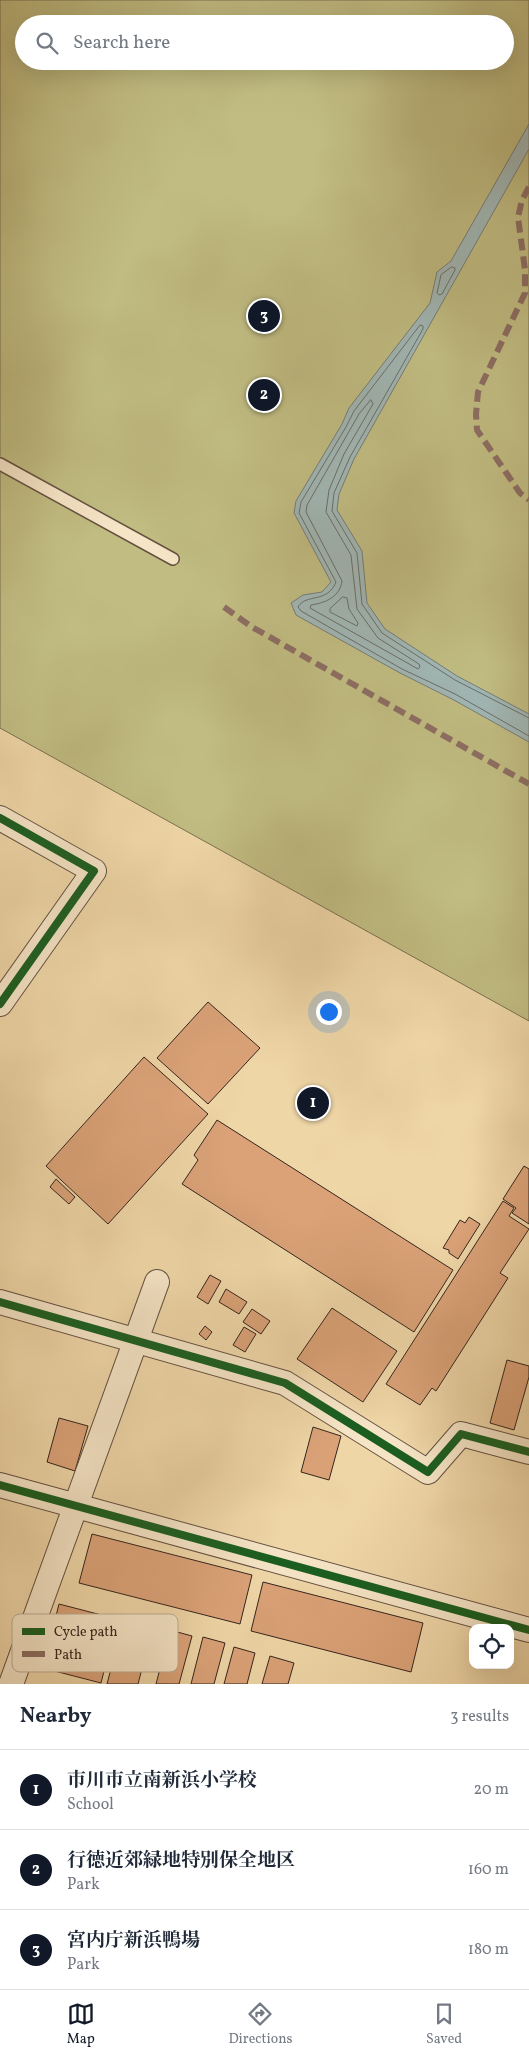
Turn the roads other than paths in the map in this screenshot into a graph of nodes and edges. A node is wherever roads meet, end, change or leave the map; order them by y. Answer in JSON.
{"nodes":[{"id":1,"x":0,"y":464,"type":"edge"},
{"id":2,"x":173,"y":559,"type":"dead end"},
{"id":3,"x":0,"y":818,"type":"edge"},
{"id":4,"x":3,"y":993,"type":"edge"},
{"id":5,"x":157,"y":1282,"type":"dead end"},
{"id":6,"x":0,"y":1302,"type":"edge"},
{"id":7,"x":137,"y":1340,"type":"junction"},
{"id":8,"x":529,"y":1452,"type":"edge"},
{"id":9,"x":0,"y":1485,"type":"edge"},
{"id":10,"x":74,"y":1506,"type":"junction"},
{"id":11,"x":36,"y":1614,"type":"edge"},
{"id":12,"x":529,"y":1630,"type":"edge"},
{"id":13,"x":15,"y":1672,"type":"edge"},
{"id":14,"x":11,"y":1684,"type":"edge"}],
"edges":[{"from":1,"to":2,"type":"lane"},
{"from":3,"to":4,"type":"street"},
{"from":5,"to":7,"type":"street"},
{"from":6,"to":7,"type":"street"},
{"from":7,"to":8,"type":"street"},
{"from":7,"to":10,"type":"street"},
{"from":9,"to":10,"type":"street"},
{"from":10,"to":11,"type":"street"},
{"from":10,"to":12,"type":"street"},
{"from":13,"to":14,"type":"street"}]}
